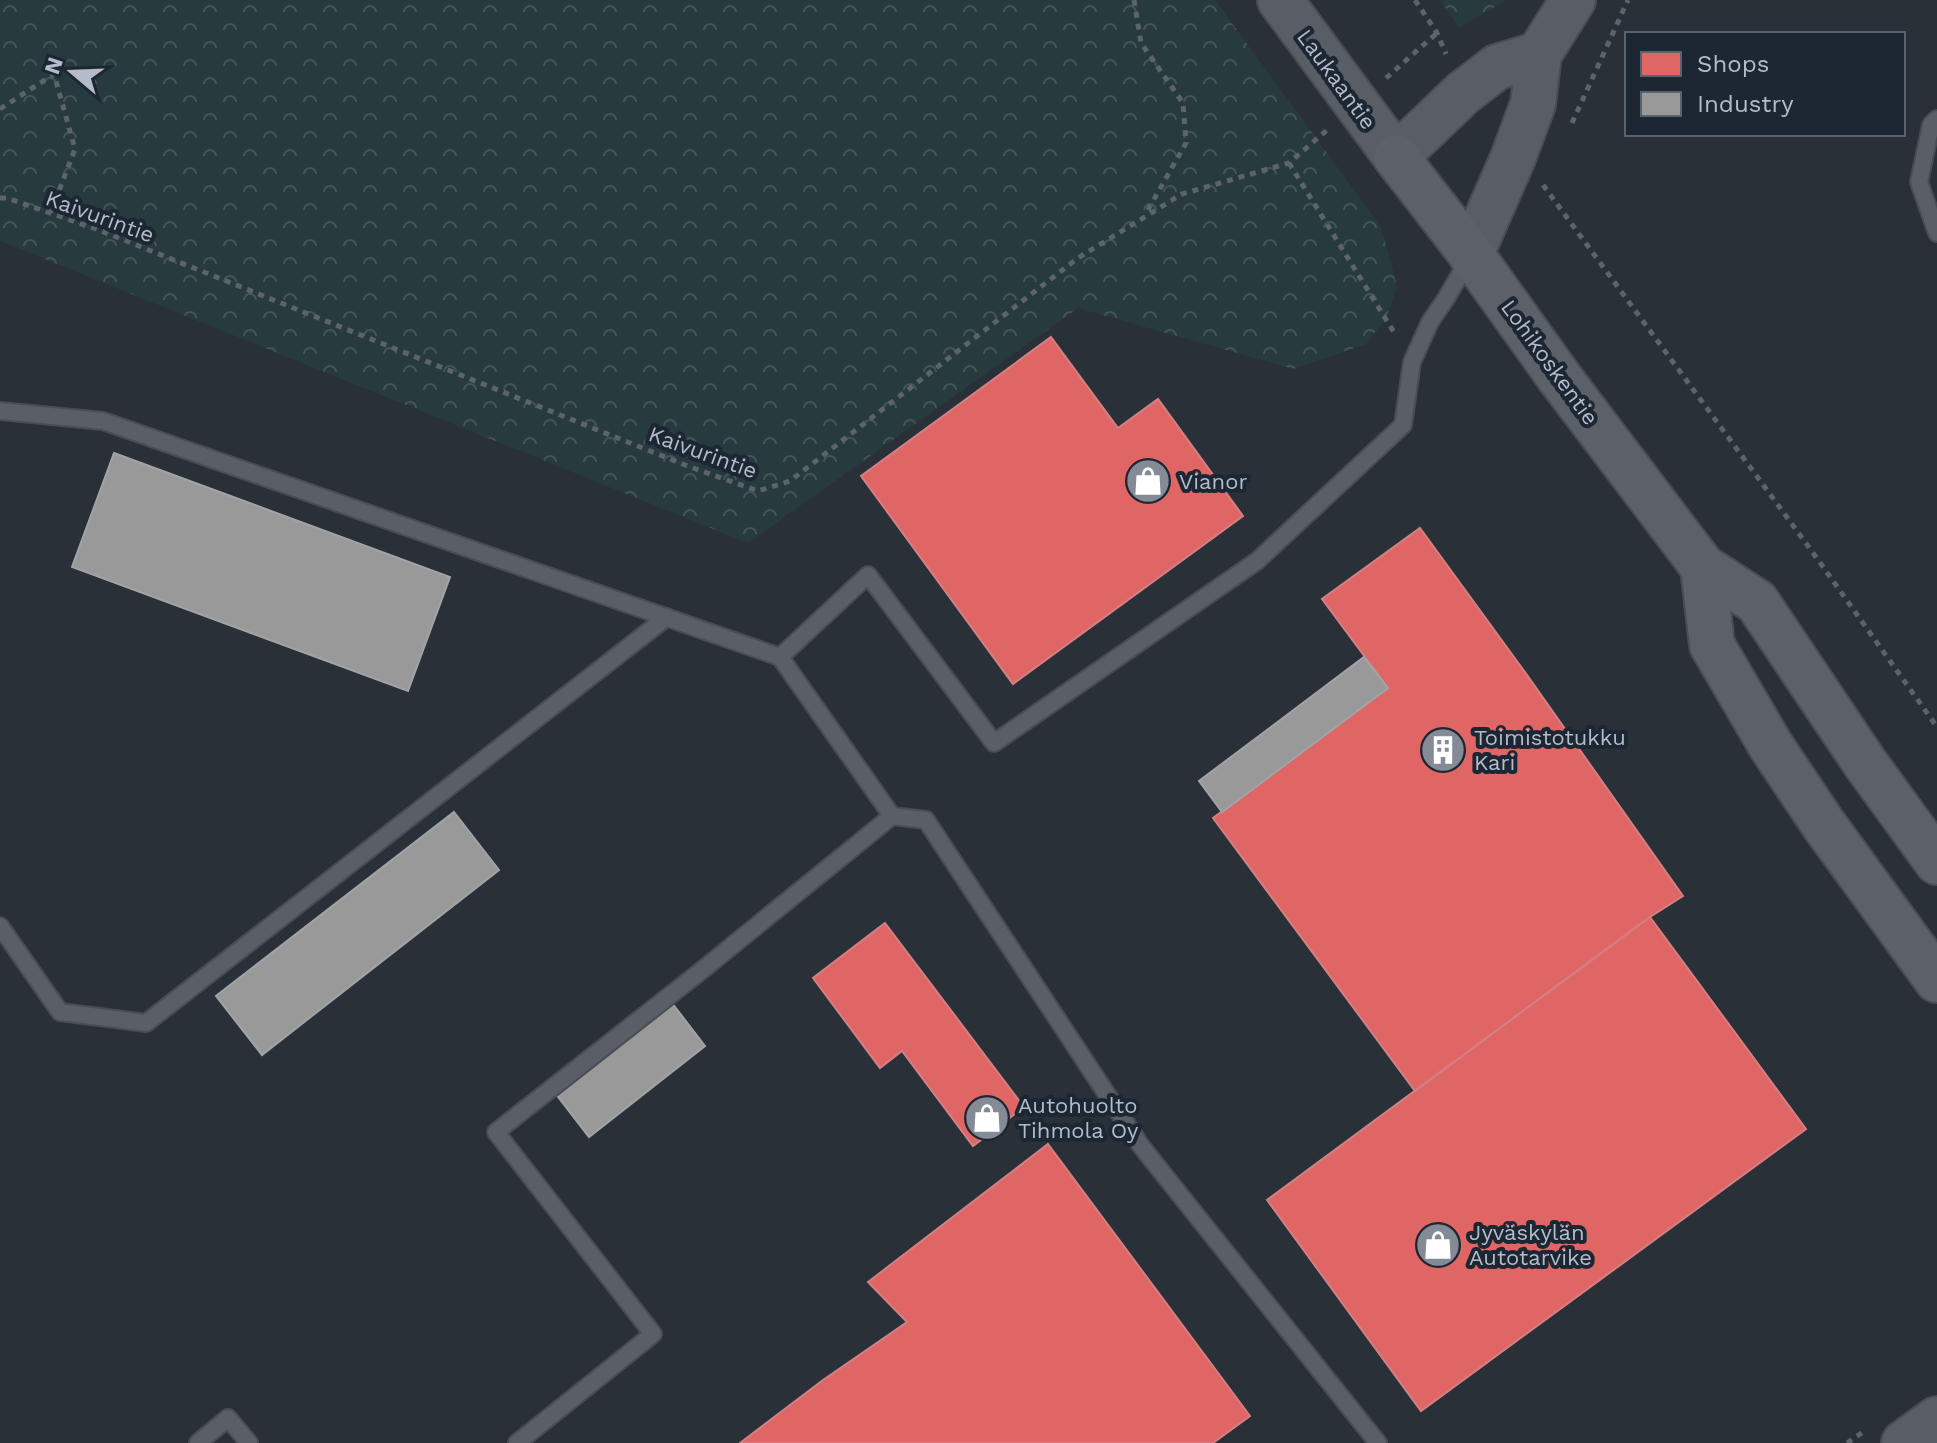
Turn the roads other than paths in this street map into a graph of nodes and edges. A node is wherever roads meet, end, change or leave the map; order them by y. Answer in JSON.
{"nodes":[{"id":1,"x":1280,"y":0,"type":"edge"},
{"id":2,"x":1573,"y":0,"type":"edge"},
{"id":3,"x":1539,"y":54,"type":"junction"},
{"id":4,"x":1937,"y":119,"type":"edge"},
{"id":5,"x":1396,"y":157,"type":"junction"},
{"id":6,"x":1937,"y":233,"type":"edge"},
{"id":7,"x":1471,"y":254,"type":"junction"},
{"id":8,"x":0,"y":411,"type":"edge"},
{"id":9,"x":1703,"y":567,"type":"junction"},
{"id":10,"x":667,"y":617,"type":"junction"},
{"id":11,"x":780,"y":657,"type":"junction"},
{"id":12,"x":892,"y":816,"type":"junction"},
{"id":13,"x":1937,"y":862,"type":"edge"},
{"id":14,"x":0,"y":926,"type":"edge"},
{"id":15,"x":1937,"y":980,"type":"edge"},
{"id":16,"x":1937,"y":1419,"type":"edge"},
{"id":17,"x":198,"y":1443,"type":"edge"},
{"id":18,"x":249,"y":1443,"type":"edge"},
{"id":19,"x":517,"y":1443,"type":"edge"},
{"id":20,"x":1378,"y":1443,"type":"edge"},
{"id":21,"x":1904,"y":1443,"type":"edge"}],
"edges":[{"from":1,"to":5,"type":"main road","name":"Laukaantie"},
{"from":2,"to":3,"type":"main road"},
{"from":3,"to":5,"type":"main road"},
{"from":3,"to":7,"type":"main road"},
{"from":4,"to":6,"type":"lane"},
{"from":5,"to":7,"type":"main road","name":"Lohikoskentie"},
{"from":7,"to":9,"type":"main road","name":"Lohikoskentie"},
{"from":7,"to":11,"type":"lane"},
{"from":8,"to":10,"type":"lane"},
{"from":9,"to":13,"type":"main road","name":"Lohikoskentie"},
{"from":9,"to":15,"type":"main road"},
{"from":10,"to":11,"type":"lane"},
{"from":10,"to":14,"type":"lane"},
{"from":11,"to":12,"type":"lane"},
{"from":12,"to":19,"type":"lane"},
{"from":12,"to":20,"type":"lane"},
{"from":16,"to":21,"type":"main road"},
{"from":17,"to":18,"type":"lane"}]}
